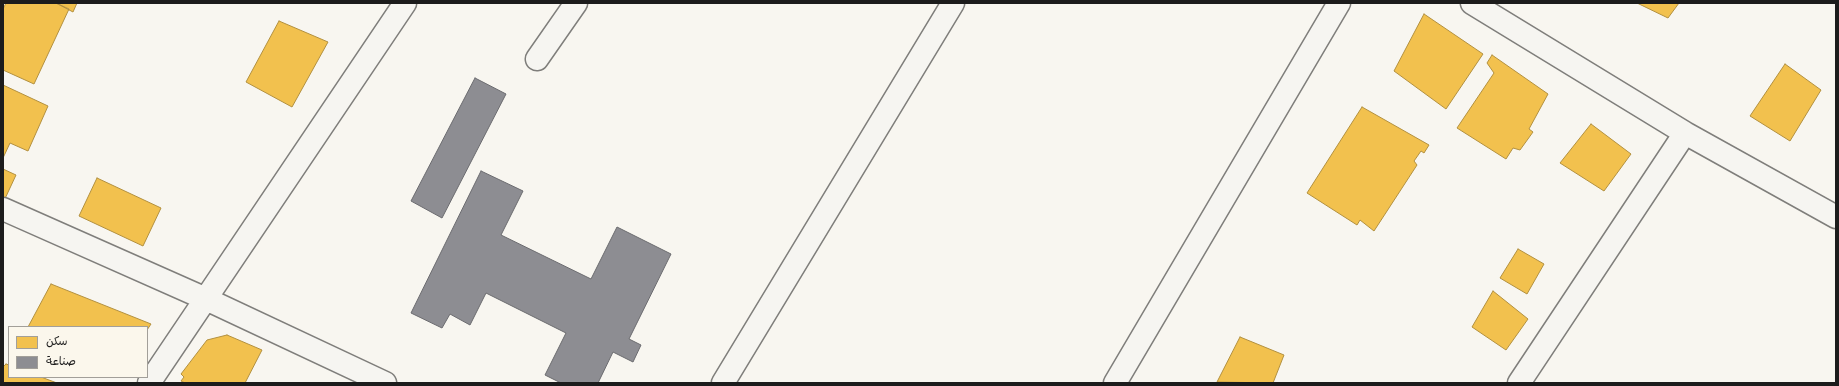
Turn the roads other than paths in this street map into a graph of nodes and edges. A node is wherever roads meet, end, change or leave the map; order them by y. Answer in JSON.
{"nodes":[{"id":1,"x":405,"y":3,"type":"edge"},
{"id":2,"x":576,"y":3,"type":"edge"},
{"id":3,"x":953,"y":3,"type":"edge"},
{"id":4,"x":1339,"y":3,"type":"edge"},
{"id":5,"x":1472,"y":3,"type":"edge"},
{"id":6,"x":537,"y":59,"type":"dead end"},
{"id":7,"x":1685,"y":133,"type":"junction"},
{"id":8,"x":3,"y":209,"type":"edge"},
{"id":9,"x":1836,"y":217,"type":"edge"},
{"id":10,"x":206,"y":299,"type":"junction"},
{"id":11,"x":149,"y":383,"type":"edge"},
{"id":12,"x":385,"y":383,"type":"edge"},
{"id":13,"x":723,"y":383,"type":"edge"},
{"id":14,"x":1115,"y":383,"type":"edge"},
{"id":15,"x":1519,"y":383,"type":"edge"}],
"edges":[{"from":1,"to":10,"type":"street"},
{"from":2,"to":6,"type":"street"},
{"from":3,"to":13,"type":"street"},
{"from":4,"to":14,"type":"street"},
{"from":5,"to":7,"type":"street"},
{"from":7,"to":9,"type":"street"},
{"from":7,"to":15,"type":"street"},
{"from":8,"to":10,"type":"street"},
{"from":10,"to":11,"type":"street"},
{"from":10,"to":12,"type":"street"}]}
